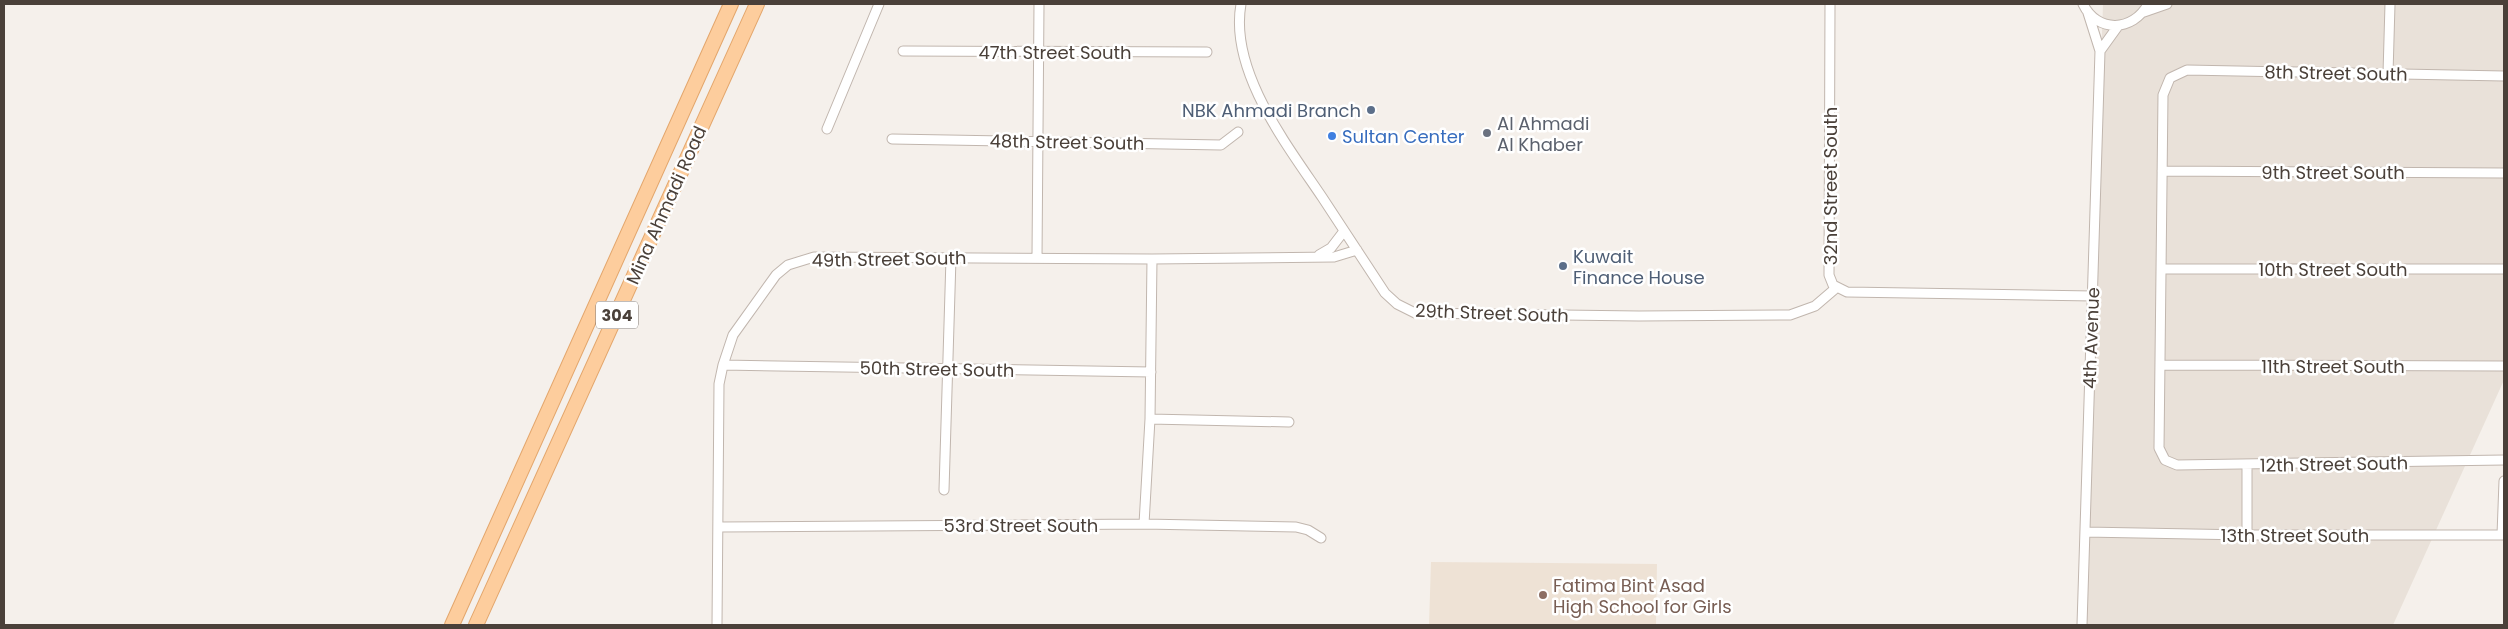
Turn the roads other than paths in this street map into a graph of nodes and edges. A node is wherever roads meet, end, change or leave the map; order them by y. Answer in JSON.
{"nodes":[{"id":1,"x":731,"y":4,"type":"edge"},
{"id":2,"x":757,"y":4,"type":"edge"},
{"id":3,"x":879,"y":4,"type":"edge"},
{"id":4,"x":1039,"y":4,"type":"edge"},
{"id":5,"x":1830,"y":4,"type":"edge"},
{"id":6,"x":2167,"y":4,"type":"edge"},
{"id":7,"x":2390,"y":4,"type":"edge"},
{"id":8,"x":1240,"y":5,"type":"edge"},
{"id":9,"x":2084,"y":6,"type":"edge"},
{"id":10,"x":2146,"y":8,"type":"edge"},
{"id":11,"x":2118,"y":26,"type":"junction"},
{"id":12,"x":903,"y":51,"type":"dead end"},
{"id":13,"x":2100,"y":51,"type":"junction"},
{"id":14,"x":1038,"y":52,"type":"junction"},
{"id":15,"x":1207,"y":52,"type":"dead end"},
{"id":16,"x":2388,"y":74,"type":"junction"},
{"id":17,"x":2504,"y":76,"type":"edge"},
{"id":18,"x":827,"y":129,"type":"dead end"},
{"id":19,"x":1238,"y":132,"type":"dead end"},
{"id":20,"x":892,"y":139,"type":"dead end"},
{"id":21,"x":1037,"y":142,"type":"junction"},
{"id":22,"x":2162,"y":171,"type":"junction"},
{"id":23,"x":2504,"y":173,"type":"edge"},
{"id":24,"x":1346,"y":234,"type":"junction"},
{"id":25,"x":1357,"y":250,"type":"junction"},
{"id":26,"x":1314,"y":256,"type":"junction"},
{"id":27,"x":951,"y":258,"type":"junction"},
{"id":28,"x":1037,"y":258,"type":"junction"},
{"id":29,"x":1152,"y":259,"type":"junction"},
{"id":30,"x":2161,"y":269,"type":"junction"},
{"id":31,"x":2504,"y":269,"type":"edge"},
{"id":32,"x":1836,"y":288,"type":"junction"},
{"id":33,"x":2093,"y":296,"type":"junction"},
{"id":34,"x":723,"y":365,"type":"junction"},
{"id":35,"x":2161,"y":366,"type":"junction"},
{"id":36,"x":2504,"y":366,"type":"edge"},
{"id":37,"x":948,"y":369,"type":"junction"},
{"id":38,"x":1151,"y":372,"type":"junction"},
{"id":39,"x":1150,"y":419,"type":"junction"},
{"id":40,"x":1289,"y":422,"type":"dead end"},
{"id":41,"x":2504,"y":460,"type":"edge"},
{"id":42,"x":2247,"y":466,"type":"junction"},
{"id":43,"x":2504,"y":481,"type":"edge"},
{"id":44,"x":944,"y":490,"type":"dead end"},
{"id":45,"x":1144,"y":524,"type":"junction"},
{"id":46,"x":719,"y":527,"type":"junction"},
{"id":47,"x":2085,"y":532,"type":"junction"},
{"id":48,"x":2248,"y":535,"type":"junction"},
{"id":49,"x":2503,"y":535,"type":"edge"},
{"id":50,"x":1321,"y":538,"type":"dead end"},
{"id":51,"x":452,"y":625,"type":"edge"},
{"id":52,"x":476,"y":625,"type":"edge"},
{"id":53,"x":717,"y":625,"type":"edge"},
{"id":54,"x":2082,"y":625,"type":"edge"}],
"edges":[{"from":1,"to":51,"type":"main road","name":"Mina Ahmadi Road","number":"304"},
{"from":2,"to":52,"type":"main road","name":"Mina Ahmadi Road","number":"304"},
{"from":3,"to":18,"type":"street"},
{"from":4,"to":14,"type":"street"},
{"from":5,"to":32,"type":"street","name":"32nd Street South"},
{"from":6,"to":10,"type":"street"},
{"from":7,"to":16,"type":"street"},
{"from":8,"to":24,"type":"street","name":"29th Street South"},
{"from":9,"to":11,"type":"street"},
{"from":9,"to":13,"type":"street","name":"4th Avenue"},
{"from":10,"to":11,"type":"street"},
{"from":11,"to":13,"type":"street"},
{"from":12,"to":14,"type":"street","name":"47th Street South"},
{"from":13,"to":33,"type":"street","name":"4th Avenue"},
{"from":14,"to":15,"type":"street","name":"47th Street South"},
{"from":14,"to":21,"type":"street"},
{"from":16,"to":17,"type":"street","name":"8th Street South"},
{"from":16,"to":22,"type":"street","name":"8th Street South"},
{"from":19,"to":21,"type":"street","name":"48th Street South"},
{"from":20,"to":21,"type":"street","name":"48th Street South"},
{"from":21,"to":28,"type":"street"},
{"from":22,"to":23,"type":"street","name":"9th Street South"},
{"from":22,"to":30,"type":"street"},
{"from":24,"to":25,"type":"street","name":"29th Street South"},
{"from":24,"to":26,"type":"street"},
{"from":25,"to":26,"type":"street","name":"49th Street South"},
{"from":25,"to":32,"type":"street","name":"29th Street South"},
{"from":26,"to":29,"type":"street","name":"49th Street South"},
{"from":27,"to":28,"type":"street","name":"49th Street South"},
{"from":27,"to":34,"type":"street","name":"49th Street South"},
{"from":27,"to":37,"type":"street"},
{"from":28,"to":29,"type":"street","name":"49th Street South"},
{"from":29,"to":38,"type":"street"},
{"from":30,"to":31,"type":"street","name":"10th Street South"},
{"from":30,"to":35,"type":"street"},
{"from":32,"to":33,"type":"street","name":"32nd Street South"},
{"from":33,"to":47,"type":"street","name":"4th Avenue"},
{"from":34,"to":37,"type":"street","name":"50th Street South"},
{"from":34,"to":46,"type":"street","name":"49th Street South"},
{"from":35,"to":36,"type":"street","name":"11th Street South"},
{"from":35,"to":42,"type":"street","name":"12th Street South"},
{"from":37,"to":38,"type":"street","name":"50th Street South"},
{"from":37,"to":44,"type":"street"},
{"from":38,"to":39,"type":"street"},
{"from":39,"to":40,"type":"street"},
{"from":39,"to":45,"type":"street"},
{"from":41,"to":42,"type":"street","name":"12th Street South"},
{"from":42,"to":48,"type":"street"},
{"from":43,"to":49,"type":"street"},
{"from":45,"to":46,"type":"street","name":"53rd Street South"},
{"from":45,"to":50,"type":"street","name":"53rd Street South"},
{"from":46,"to":53,"type":"street","name":"49th Street South"},
{"from":47,"to":48,"type":"street","name":"13th Street South"},
{"from":47,"to":54,"type":"street","name":"4th Avenue"},
{"from":48,"to":49,"type":"street","name":"13th Street South"}]}
